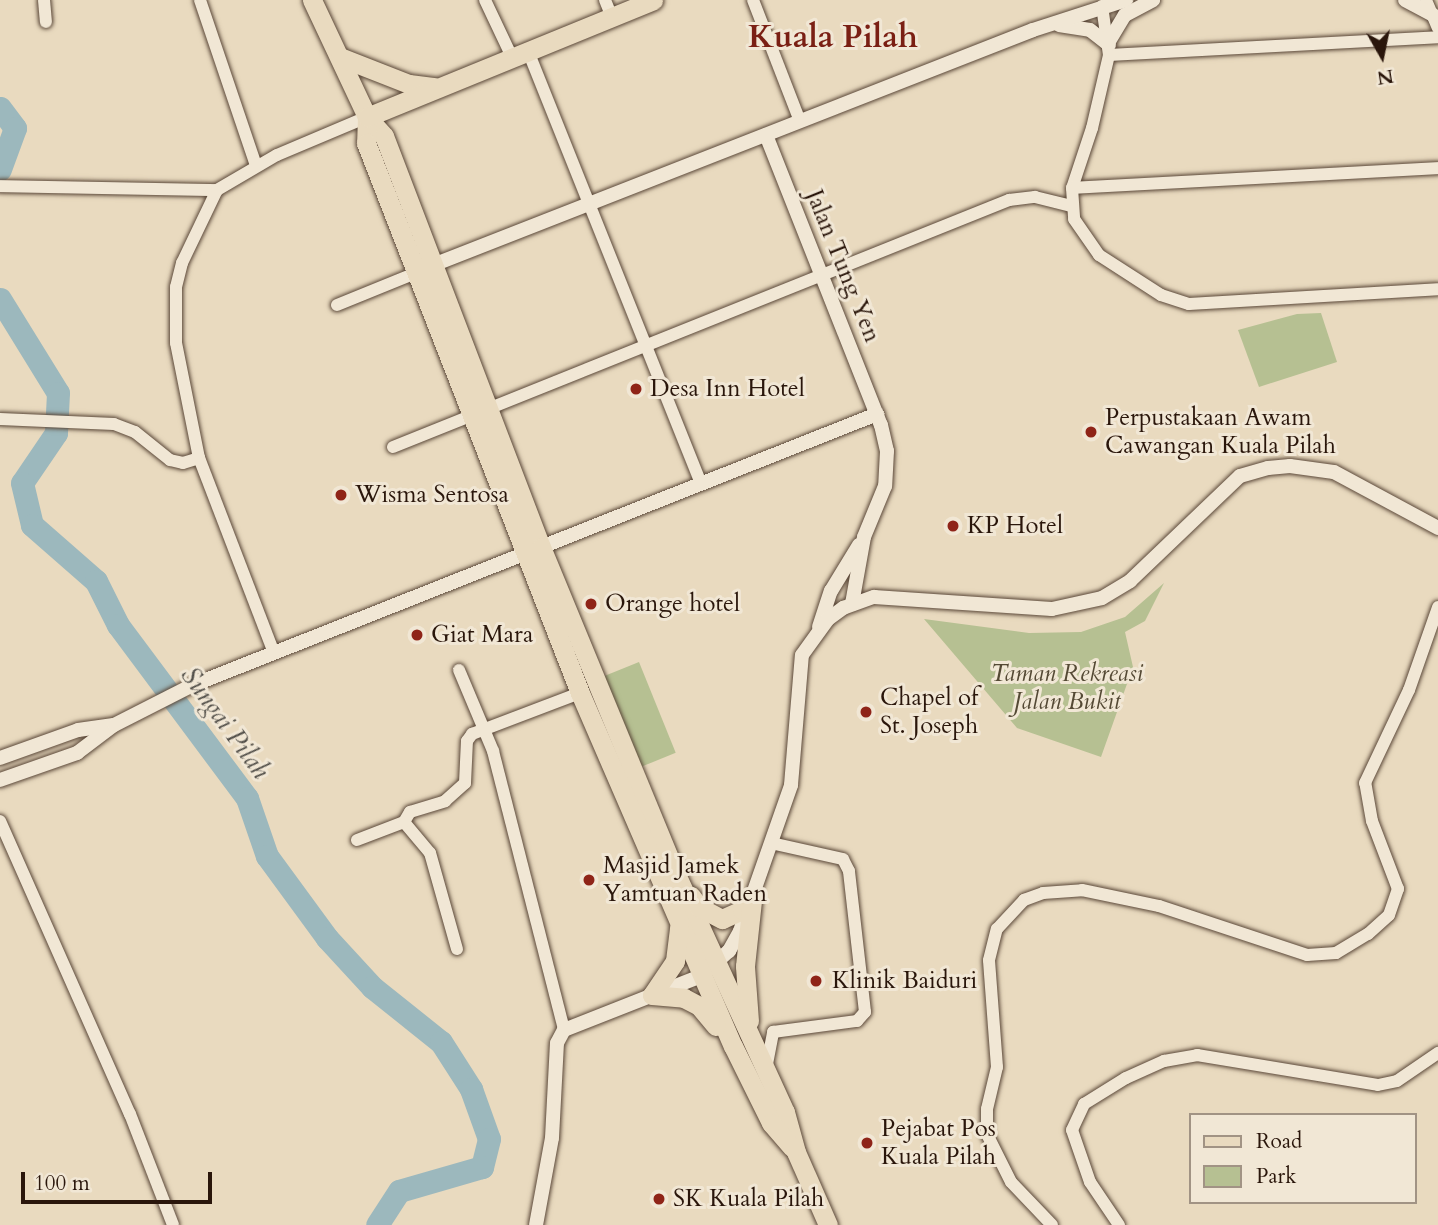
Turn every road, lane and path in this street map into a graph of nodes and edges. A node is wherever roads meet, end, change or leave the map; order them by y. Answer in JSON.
{"nodes":[{"id":1,"x":44,"y":0,"type":"edge"},
{"id":2,"x":199,"y":0,"type":"edge"},
{"id":3,"x":312,"y":0,"type":"edge"},
{"id":4,"x":485,"y":0,"type":"edge"},
{"id":5,"x":653,"y":0,"type":"edge"},
{"id":6,"x":753,"y":0,"type":"edge"},
{"id":7,"x":1126,"y":0,"type":"edge"},
{"id":8,"x":1153,"y":0,"type":"edge"},
{"id":9,"x":1405,"y":0,"type":"edge"},
{"id":10,"x":1102,"y":6,"type":"junction"},
{"id":11,"x":608,"y":8,"type":"edge"},
{"id":12,"x":1433,"y":11,"type":"edge"},
{"id":13,"x":46,"y":22,"type":"dead end"},
{"id":14,"x":1033,"y":30,"type":"junction"},
{"id":15,"x":1438,"y":37,"type":"edge"},
{"id":16,"x":1109,"y":48,"type":"junction"},
{"id":17,"x":520,"y":54,"type":"junction"},
{"id":18,"x":340,"y":57,"type":"junction"},
{"id":19,"x":439,"y":87,"type":"junction"},
{"id":20,"x":367,"y":117,"type":"junction"},
{"id":21,"x":800,"y":121,"type":"junction"},
{"id":22,"x":766,"y":135,"type":"junction"},
{"id":23,"x":256,"y":164,"type":"junction"},
{"id":24,"x":1438,"y":167,"type":"edge"},
{"id":25,"x":0,"y":186,"type":"edge"},
{"id":26,"x":1072,"y":188,"type":"junction"},
{"id":27,"x":217,"y":190,"type":"junction"},
{"id":28,"x":590,"y":204,"type":"junction"},
{"id":29,"x":1072,"y":206,"type":"junction"},
{"id":30,"x":425,"y":269,"type":"junction"},
{"id":31,"x":822,"y":277,"type":"junction"},
{"id":32,"x":1438,"y":289,"type":"edge"},
{"id":33,"x":337,"y":305,"type":"dead end"},
{"id":34,"x":647,"y":346,"type":"junction"},
{"id":35,"x":480,"y":412,"type":"junction"},
{"id":36,"x":877,"y":414,"type":"junction"},
{"id":37,"x":0,"y":419,"type":"edge"},
{"id":38,"x":393,"y":447,"type":"dead end"},
{"id":39,"x":199,"y":458,"type":"junction"},
{"id":40,"x":701,"y":484,"type":"junction"},
{"id":41,"x":1413,"y":515,"type":"junction"},
{"id":42,"x":1438,"y":516,"type":"edge"},
{"id":43,"x":1438,"y":528,"type":"edge"},
{"id":44,"x":864,"y":537,"type":"junction"},
{"id":45,"x":534,"y":550,"type":"junction"},
{"id":46,"x":852,"y":604,"type":"junction"},
{"id":47,"x":1438,"y":607,"type":"edge"},
{"id":48,"x":818,"y":632,"type":"junction"},
{"id":49,"x":274,"y":653,"type":"junction"},
{"id":50,"x":460,"y":670,"type":"dead end"},
{"id":51,"x":580,"y":693,"type":"junction"},
{"id":52,"x":114,"y":725,"type":"junction"},
{"id":53,"x":484,"y":730,"type":"junction"},
{"id":54,"x":0,"y":758,"type":"edge"},
{"id":55,"x":0,"y":780,"type":"edge"},
{"id":56,"x":0,"y":821,"type":"edge"},
{"id":57,"x":404,"y":822,"type":"junction"},
{"id":58,"x":356,"y":840,"type":"dead end"},
{"id":59,"x":771,"y":843,"type":"junction"},
{"id":60,"x":676,"y":874,"type":"junction"},
{"id":61,"x":751,"y":900,"type":"junction"},
{"id":62,"x":679,"y":926,"type":"junction"},
{"id":63,"x":457,"y":948,"type":"dead end"},
{"id":64,"x":709,"y":970,"type":"junction"},
{"id":65,"x":652,"y":995,"type":"junction"},
{"id":66,"x":564,"y":1030,"type":"junction"},
{"id":67,"x":752,"y":1041,"type":"junction"},
{"id":68,"x":733,"y":1046,"type":"junction"},
{"id":69,"x":1438,"y":1053,"type":"edge"},
{"id":70,"x":766,"y":1069,"type":"junction"},
{"id":71,"x":796,"y":1152,"type":"junction"},
{"id":72,"x":173,"y":1225,"type":"edge"},
{"id":73,"x":536,"y":1225,"type":"edge"},
{"id":74,"x":828,"y":1225,"type":"edge"},
{"id":75,"x":1052,"y":1225,"type":"edge"},
{"id":76,"x":1119,"y":1225,"type":"edge"}],
"edges":[{"from":1,"to":13,"type":"street"},
{"from":2,"to":23,"type":"street"},
{"from":3,"to":18,"type":"main road"},
{"from":4,"to":17,"type":"street"},
{"from":5,"to":11,"type":"main road"},
{"from":6,"to":21,"type":"street"},
{"from":7,"to":10,"type":"street"},
{"from":8,"to":16,"type":"street"},
{"from":9,"to":12,"type":"street"},
{"from":10,"to":14,"type":"street"},
{"from":10,"to":16,"type":"street"},
{"from":11,"to":17,"type":"main road"},
{"from":14,"to":16,"type":"street"},
{"from":14,"to":21,"type":"street"},
{"from":15,"to":16,"type":"street"},
{"from":16,"to":26,"type":"street"},
{"from":17,"to":19,"type":"main road"},
{"from":17,"to":28,"type":"street"},
{"from":18,"to":19,"type":"main road"},
{"from":18,"to":20,"type":"main road"},
{"from":19,"to":20,"type":"main road"},
{"from":20,"to":23,"type":"street"},
{"from":20,"to":30,"type":"main road"},
{"from":21,"to":22,"type":"street"},
{"from":22,"to":28,"type":"street"},
{"from":22,"to":31,"type":"street","name":"Jalan Tung Yen"},
{"from":23,"to":27,"type":"street"},
{"from":24,"to":26,"type":"street"},
{"from":25,"to":27,"type":"street"},
{"from":26,"to":29,"type":"street"},
{"from":27,"to":39,"type":"street"},
{"from":28,"to":30,"type":"street"},
{"from":28,"to":34,"type":"street"},
{"from":29,"to":31,"type":"street"},
{"from":29,"to":32,"type":"street"},
{"from":30,"to":33,"type":"street"},
{"from":30,"to":35,"type":"main road"},
{"from":31,"to":34,"type":"street"},
{"from":31,"to":36,"type":"street","name":"Jalan Tung Yen"},
{"from":34,"to":35,"type":"street"},
{"from":34,"to":40,"type":"street"},
{"from":35,"to":38,"type":"street"},
{"from":35,"to":45,"type":"main road"},
{"from":36,"to":40,"type":"street"},
{"from":36,"to":44,"type":"street","name":"Jalan Tung Yen"},
{"from":37,"to":39,"type":"street"},
{"from":39,"to":49,"type":"street"},
{"from":40,"to":45,"type":"street"},
{"from":41,"to":42,"type":"street"},
{"from":41,"to":43,"type":"street"},
{"from":41,"to":46,"type":"street"},
{"from":44,"to":46,"type":"street"},
{"from":44,"to":48,"type":"street"},
{"from":45,"to":49,"type":"street"},
{"from":45,"to":51,"type":"main road"},
{"from":45,"to":60,"type":"main road"},
{"from":46,"to":48,"type":"street"},
{"from":47,"to":75,"type":"street"},
{"from":48,"to":59,"type":"street"},
{"from":49,"to":52,"type":"street"},
{"from":50,"to":53,"type":"street"},
{"from":51,"to":53,"type":"street"},
{"from":51,"to":62,"type":"main road"},
{"from":52,"to":54,"type":"street"},
{"from":52,"to":55,"type":"street"},
{"from":53,"to":57,"type":"street"},
{"from":53,"to":66,"type":"street"},
{"from":56,"to":72,"type":"street"},
{"from":57,"to":58,"type":"street"},
{"from":57,"to":63,"type":"street"},
{"from":59,"to":61,"type":"street"},
{"from":59,"to":70,"type":"street"},
{"from":60,"to":61,"type":"main road"},
{"from":60,"to":64,"type":"main road"},
{"from":61,"to":64,"type":"street"},
{"from":61,"to":67,"type":"main road"},
{"from":62,"to":64,"type":"main road"},
{"from":62,"to":65,"type":"main road"},
{"from":64,"to":65,"type":"street"},
{"from":64,"to":67,"type":"main road"},
{"from":64,"to":68,"type":"main road"},
{"from":65,"to":66,"type":"street"},
{"from":65,"to":68,"type":"main road"},
{"from":66,"to":73,"type":"street"},
{"from":67,"to":70,"type":"main road"},
{"from":68,"to":71,"type":"main road"},
{"from":69,"to":76,"type":"street"},
{"from":70,"to":71,"type":"main road"},
{"from":71,"to":74,"type":"main road"}]}
